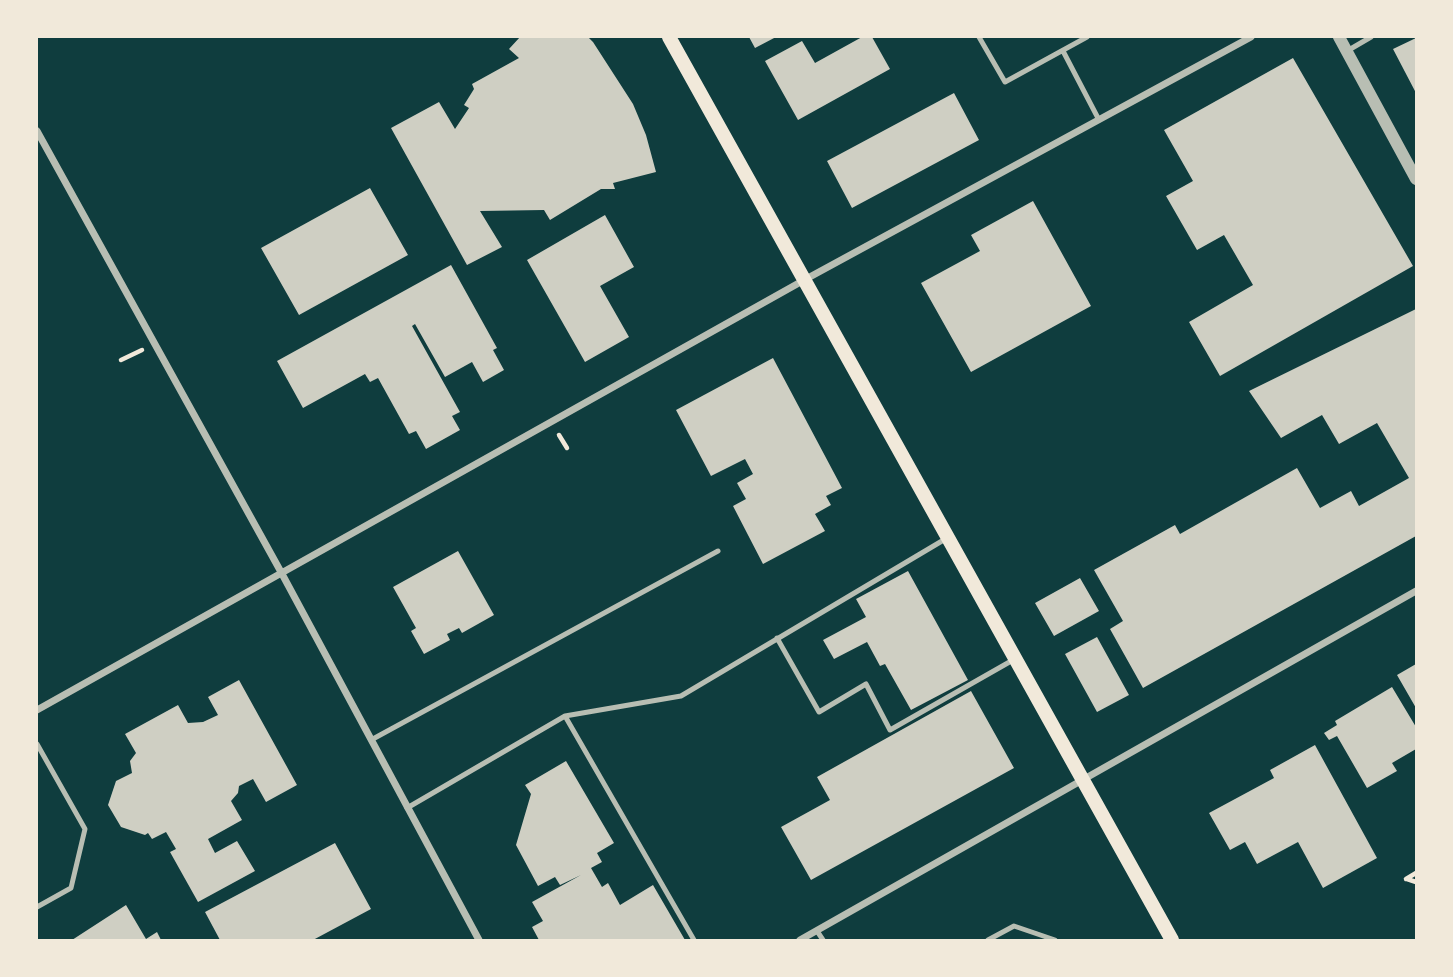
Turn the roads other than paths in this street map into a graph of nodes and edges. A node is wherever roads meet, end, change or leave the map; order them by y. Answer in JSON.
{"nodes":[{"id":1,"x":669,"y":37,"type":"edge"},
{"id":2,"x":979,"y":37,"type":"edge"},
{"id":3,"x":1087,"y":37,"type":"edge"},
{"id":4,"x":1251,"y":37,"type":"edge"},
{"id":5,"x":1339,"y":37,"type":"edge"},
{"id":6,"x":1371,"y":37,"type":"edge"},
{"id":7,"x":1063,"y":51,"type":"junction"},
{"id":8,"x":1347,"y":51,"type":"junction"},
{"id":9,"x":1099,"y":120,"type":"junction"},
{"id":10,"x":37,"y":131,"type":"edge"},
{"id":11,"x":1416,"y":179,"type":"edge"},
{"id":12,"x":806,"y":279,"type":"junction"},
{"id":13,"x":947,"y":538,"type":"junction"},
{"id":14,"x":718,"y":551,"type":"dead end"},
{"id":15,"x":281,"y":572,"type":"junction"},
{"id":16,"x":1416,"y":592,"type":"edge"},
{"id":17,"x":777,"y":638,"type":"junction"},
{"id":18,"x":1016,"y":659,"type":"junction"},
{"id":19,"x":37,"y":710,"type":"edge"},
{"id":20,"x":565,"y":716,"type":"junction"},
{"id":21,"x":371,"y":740,"type":"junction"},
{"id":22,"x":37,"y":744,"type":"edge"},
{"id":23,"x":1083,"y":779,"type":"junction"},
{"id":24,"x":407,"y":807,"type":"junction"},
{"id":25,"x":37,"y":907,"type":"edge"},
{"id":26,"x":817,"y":931,"type":"junction"},
{"id":27,"x":479,"y":940,"type":"edge"},
{"id":28,"x":694,"y":940,"type":"edge"},
{"id":29,"x":800,"y":940,"type":"edge"},
{"id":30,"x":823,"y":940,"type":"edge"},
{"id":31,"x":988,"y":940,"type":"edge"},
{"id":32,"x":1055,"y":940,"type":"edge"},
{"id":33,"x":1172,"y":940,"type":"edge"}],
"edges":[{"from":1,"to":12,"type":"main road"},
{"from":2,"to":7,"type":"lane"},
{"from":3,"to":7,"type":"lane"},
{"from":4,"to":9,"type":"street"},
{"from":5,"to":8,"type":"street"},
{"from":6,"to":8,"type":"lane"},
{"from":7,"to":9,"type":"lane"},
{"from":8,"to":11,"type":"street"},
{"from":9,"to":12,"type":"street"},
{"from":10,"to":15,"type":"street"},
{"from":12,"to":13,"type":"main road"},
{"from":12,"to":15,"type":"street"},
{"from":13,"to":17,"type":"lane"},
{"from":13,"to":18,"type":"main road"},
{"from":14,"to":21,"type":"lane"},
{"from":15,"to":19,"type":"street"},
{"from":15,"to":21,"type":"street"},
{"from":16,"to":23,"type":"street"},
{"from":17,"to":18,"type":"lane"},
{"from":17,"to":20,"type":"lane"},
{"from":18,"to":23,"type":"main road"},
{"from":20,"to":24,"type":"lane"},
{"from":20,"to":28,"type":"lane"},
{"from":21,"to":24,"type":"street"},
{"from":22,"to":25,"type":"lane"},
{"from":23,"to":26,"type":"street"},
{"from":23,"to":33,"type":"main road"},
{"from":24,"to":27,"type":"street"},
{"from":26,"to":29,"type":"street"},
{"from":26,"to":30,"type":"lane"},
{"from":31,"to":32,"type":"lane"}]}
